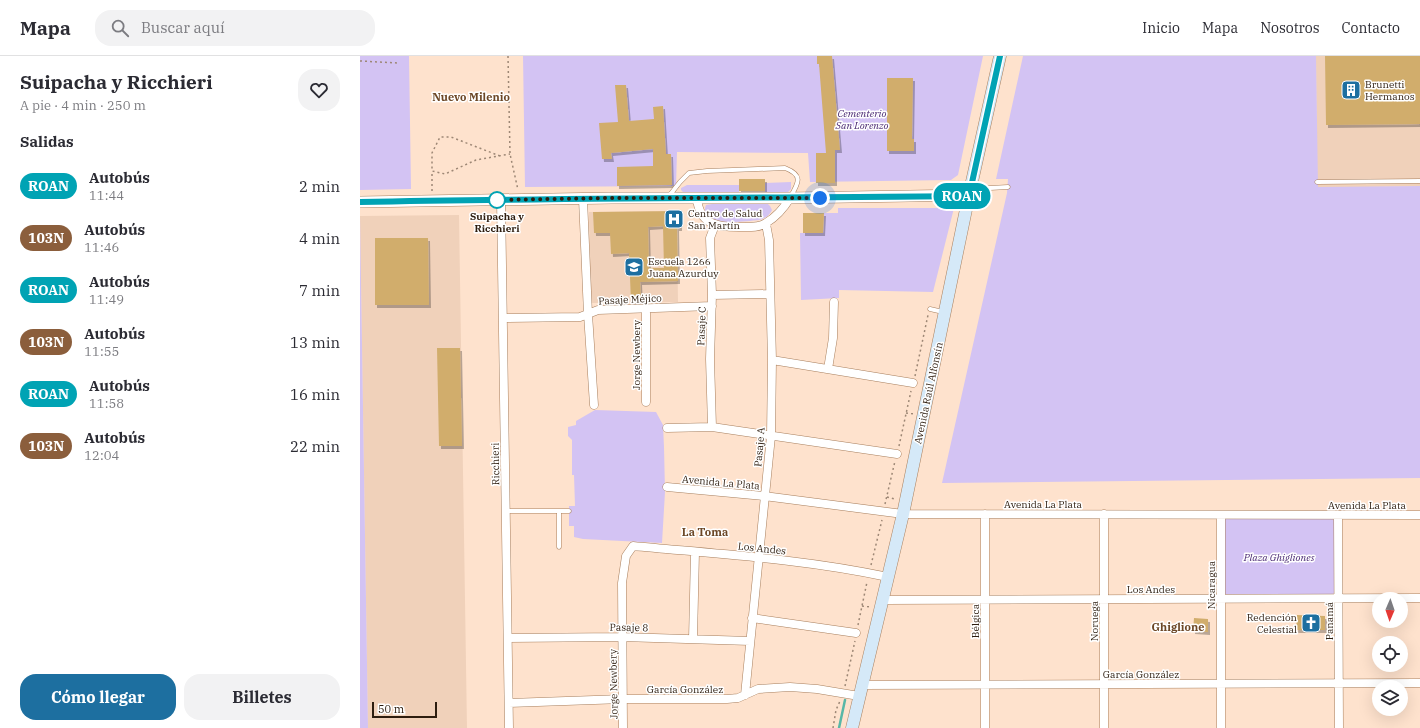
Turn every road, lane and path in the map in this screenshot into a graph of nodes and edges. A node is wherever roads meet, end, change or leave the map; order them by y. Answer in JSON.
{"nodes":[{"id":1,"x":508,"y":56,"type":"edge"},
{"id":2,"x":1000,"y":56,"type":"edge"},
{"id":3,"x":360,"y":61,"type":"edge"},
{"id":4,"x":398,"y":63,"type":"dead end"},
{"id":5,"x":510,"y":154,"type":"junction"},
{"id":6,"x":500,"y":156,"type":"junction"},
{"id":7,"x":432,"y":170,"type":"junction"},
{"id":8,"x":1420,"y":181,"type":"edge"},
{"id":9,"x":1317,"y":182,"type":"dead end"},
{"id":10,"x":1008,"y":186,"type":"dead end"},
{"id":11,"x":970,"y":192,"type":"junction"},
{"id":12,"x":668,"y":198,"type":"junction"},
{"id":13,"x":697,"y":198,"type":"junction"},
{"id":14,"x":790,"y":198,"type":"junction"},
{"id":15,"x":583,"y":199,"type":"junction"},
{"id":16,"x":501,"y":200,"type":"junction"},
{"id":17,"x":520,"y":200,"type":"junction"},
{"id":18,"x":431,"y":201,"type":"junction"},
{"id":19,"x":360,"y":202,"type":"edge"},
{"id":20,"x":766,"y":224,"type":"junction"},
{"id":21,"x":716,"y":225,"type":"junction"},
{"id":22,"x":770,"y":294,"type":"junction"},
{"id":23,"x":712,"y":295,"type":"junction"},
{"id":24,"x":834,"y":302,"type":"dead end"},
{"id":25,"x":712,"y":306,"type":"junction"},
{"id":26,"x":646,"y":308,"type":"junction"},
{"id":27,"x":930,"y":309,"type":"dead end"},
{"id":28,"x":945,"y":312,"type":"junction"},
{"id":29,"x":588,"y":314,"type":"junction"},
{"id":30,"x":503,"y":318,"type":"junction"},
{"id":31,"x":772,"y":360,"type":"junction"},
{"id":32,"x":828,"y":369,"type":"junction"},
{"id":33,"x":913,"y":383,"type":"dead end"},
{"id":34,"x":646,"y":402,"type":"dead end"},
{"id":35,"x":594,"y":405,"type":"dead end"},
{"id":36,"x":712,"y":427,"type":"junction"},
{"id":37,"x":667,"y":428,"type":"dead end"},
{"id":38,"x":771,"y":436,"type":"junction"},
{"id":39,"x":897,"y":454,"type":"dead end"},
{"id":40,"x":667,"y":487,"type":"dead end"},
{"id":41,"x":764,"y":496,"type":"junction"},
{"id":42,"x":559,"y":511,"type":"junction"},
{"id":43,"x":569,"y":511,"type":"dead end"},
{"id":44,"x":506,"y":512,"type":"junction"},
{"id":45,"x":903,"y":514,"type":"junction"},
{"id":46,"x":985,"y":514,"type":"junction"},
{"id":47,"x":1104,"y":514,"type":"junction"},
{"id":48,"x":1221,"y":514,"type":"junction"},
{"id":49,"x":1338,"y":515,"type":"junction"},
{"id":50,"x":1420,"y":515,"type":"edge"},
{"id":51,"x":633,"y":546,"type":"joint"},
{"id":52,"x":559,"y":547,"type":"dead end"},
{"id":53,"x":695,"y":552,"type":"junction"},
{"id":54,"x":758,"y":557,"type":"junction"},
{"id":55,"x":888,"y":577,"type":"junction"},
{"id":56,"x":1339,"y":598,"type":"junction"},
{"id":57,"x":1420,"y":598,"type":"edge"},
{"id":58,"x":985,"y":599,"type":"junction"},
{"id":59,"x":1104,"y":599,"type":"junction"},
{"id":60,"x":1221,"y":599,"type":"junction"},
{"id":61,"x":883,"y":600,"type":"junction"},
{"id":62,"x":752,"y":618,"type":"junction"},
{"id":63,"x":856,"y":633,"type":"dead end"},
{"id":64,"x":622,"y":637,"type":"junction"},
{"id":65,"x":508,"y":638,"type":"junction"},
{"id":66,"x":693,"y":639,"type":"junction"},
{"id":67,"x":750,"y":642,"type":"junction"},
{"id":68,"x":1420,"y":682,"type":"edge"},
{"id":69,"x":1339,"y":683,"type":"junction"},
{"id":70,"x":985,"y":684,"type":"junction"},
{"id":71,"x":1104,"y":684,"type":"junction"},
{"id":72,"x":1221,"y":684,"type":"junction"},
{"id":73,"x":860,"y":691,"type":"junction"},
{"id":74,"x":746,"y":695,"type":"junction"},
{"id":75,"x":623,"y":699,"type":"junction"},
{"id":76,"x":509,"y":703,"type":"junction"},
{"id":77,"x":509,"y":728,"type":"edge"},
{"id":78,"x":623,"y":728,"type":"edge"},
{"id":79,"x":852,"y":728,"type":"edge"},
{"id":80,"x":984,"y":728,"type":"edge"},
{"id":81,"x":1104,"y":728,"type":"edge"},
{"id":82,"x":1221,"y":728,"type":"edge"},
{"id":83,"x":1339,"y":728,"type":"edge"}],
"edges":[{"from":1,"to":5,"type":"path"},
{"from":2,"to":11,"type":"main road","name":"Avenida Raúl Alfonsín"},
{"from":3,"to":4,"type":"path"},
{"from":5,"to":6,"type":"path"},
{"from":5,"to":17,"type":"path"},
{"from":6,"to":7,"type":"path"},
{"from":6,"to":7,"type":"path"},
{"from":7,"to":18,"type":"path"},
{"from":8,"to":9,"type":"lane"},
{"from":10,"to":11,"type":"lane"},
{"from":11,"to":14,"type":"street"},
{"from":11,"to":28,"type":"main road","name":"Avenida Raúl Alfonsín"},
{"from":12,"to":13,"type":"street"},
{"from":12,"to":14,"type":"lane"},
{"from":12,"to":15,"type":"street"},
{"from":13,"to":14,"type":"street"},
{"from":13,"to":21,"type":"street"},
{"from":14,"to":20,"type":"street"},
{"from":15,"to":17,"type":"street"},
{"from":15,"to":29,"type":"street"},
{"from":16,"to":17,"type":"street"},
{"from":16,"to":18,"type":"street"},
{"from":16,"to":30,"type":"street","name":"Ricchieri"},
{"from":18,"to":19,"type":"street"},
{"from":20,"to":21,"type":"street"},
{"from":20,"to":22,"type":"street","name":"Pasaje A"},
{"from":21,"to":23,"type":"street","name":"Pasaje C"},
{"from":22,"to":23,"type":"street"},
{"from":22,"to":31,"type":"street","name":"Pasaje A"},
{"from":23,"to":25,"type":"street","name":"Pasaje C"},
{"from":24,"to":32,"type":"street"},
{"from":25,"to":26,"type":"street","name":"Pasaje Méjico"},
{"from":25,"to":36,"type":"street","name":"Pasaje C"},
{"from":26,"to":29,"type":"street","name":"Pasaje Méjico"},
{"from":26,"to":34,"type":"street","name":"Jorge Newbery"},
{"from":27,"to":28,"type":"lane"},
{"from":28,"to":45,"type":"main road","name":"Avenida Raúl Alfonsín"},
{"from":29,"to":30,"type":"street","name":"Pasaje Méjico"},
{"from":29,"to":35,"type":"street"},
{"from":30,"to":44,"type":"street","name":"Ricchieri"},
{"from":31,"to":32,"type":"street"},
{"from":31,"to":38,"type":"street","name":"Pasaje A"},
{"from":32,"to":33,"type":"street"},
{"from":36,"to":37,"type":"street"},
{"from":36,"to":38,"type":"street"},
{"from":38,"to":39,"type":"street"},
{"from":38,"to":41,"type":"street","name":"Pasaje A"},
{"from":40,"to":41,"type":"street","name":"Avenida La Plata"},
{"from":41,"to":45,"type":"street","name":"Avenida La Plata"},
{"from":41,"to":54,"type":"street","name":"Pasaje A"},
{"from":42,"to":43,"type":"lane"},
{"from":42,"to":44,"type":"lane"},
{"from":42,"to":52,"type":"lane"},
{"from":44,"to":65,"type":"street","name":"Ricchieri"},
{"from":45,"to":46,"type":"street","name":"Avenida La Plata"},
{"from":45,"to":55,"type":"main road","name":"Avenida Raúl Alfonsín"},
{"from":46,"to":47,"type":"street","name":"Avenida La Plata"},
{"from":46,"to":58,"type":"street","name":"Bélgica"},
{"from":47,"to":48,"type":"street","name":"Avenida La Plata"},
{"from":47,"to":59,"type":"street","name":"Noruega"},
{"from":48,"to":49,"type":"street","name":"Avenida La Plata"},
{"from":48,"to":60,"type":"street","name":"Nicaragua"},
{"from":49,"to":50,"type":"street","name":"Avenida La Plata"},
{"from":49,"to":56,"type":"street","name":"Panamá"},
{"from":51,"to":53,"type":"street","name":"Los Andes"},
{"from":51,"to":64,"type":"street","name":"Jorge Newbery"},
{"from":53,"to":54,"type":"street","name":"Los Andes"},
{"from":53,"to":66,"type":"street"},
{"from":54,"to":55,"type":"street","name":"Los Andes"},
{"from":54,"to":62,"type":"street","name":"Pasaje A"},
{"from":55,"to":61,"type":"main road","name":"Avenida Raúl Alfonsín"},
{"from":56,"to":57,"type":"street","name":"Los Andes"},
{"from":56,"to":60,"type":"street","name":"Los Andes"},
{"from":56,"to":69,"type":"street","name":"Panamá"},
{"from":58,"to":59,"type":"street","name":"Los Andes"},
{"from":58,"to":61,"type":"street","name":"Los Andes"},
{"from":58,"to":70,"type":"street","name":"Bélgica"},
{"from":59,"to":60,"type":"street","name":"Los Andes"},
{"from":59,"to":71,"type":"street","name":"Noruega"},
{"from":60,"to":72,"type":"street","name":"Nicaragua"},
{"from":61,"to":73,"type":"main road","name":"Avenida Raúl Alfonsín"},
{"from":62,"to":63,"type":"street"},
{"from":62,"to":67,"type":"street","name":"Pasaje A"},
{"from":64,"to":65,"type":"street","name":"Pasaje 8"},
{"from":64,"to":66,"type":"street","name":"Pasaje 8"},
{"from":64,"to":75,"type":"street","name":"Jorge Newbery"},
{"from":65,"to":76,"type":"street","name":"Ricchieri"},
{"from":66,"to":67,"type":"street","name":"Pasaje 8"},
{"from":67,"to":74,"type":"street","name":"Pasaje A"},
{"from":68,"to":69,"type":"street","name":"García González"},
{"from":69,"to":72,"type":"street","name":"García González"},
{"from":69,"to":83,"type":"street","name":"Panamá"},
{"from":70,"to":71,"type":"street","name":"García González"},
{"from":70,"to":73,"type":"street","name":"García González"},
{"from":70,"to":80,"type":"street","name":"Bélgica"},
{"from":71,"to":72,"type":"street","name":"García González"},
{"from":71,"to":81,"type":"street","name":"Noruega"},
{"from":72,"to":82,"type":"street","name":"Nicaragua"},
{"from":73,"to":74,"type":"street","name":"García González"},
{"from":73,"to":79,"type":"main road","name":"Avenida Raúl Alfonsín"},
{"from":74,"to":75,"type":"street","name":"García González"},
{"from":75,"to":76,"type":"street","name":"García González"},
{"from":75,"to":78,"type":"street","name":"Jorge Newbery"},
{"from":76,"to":77,"type":"street","name":"Ricchieri"}]}
